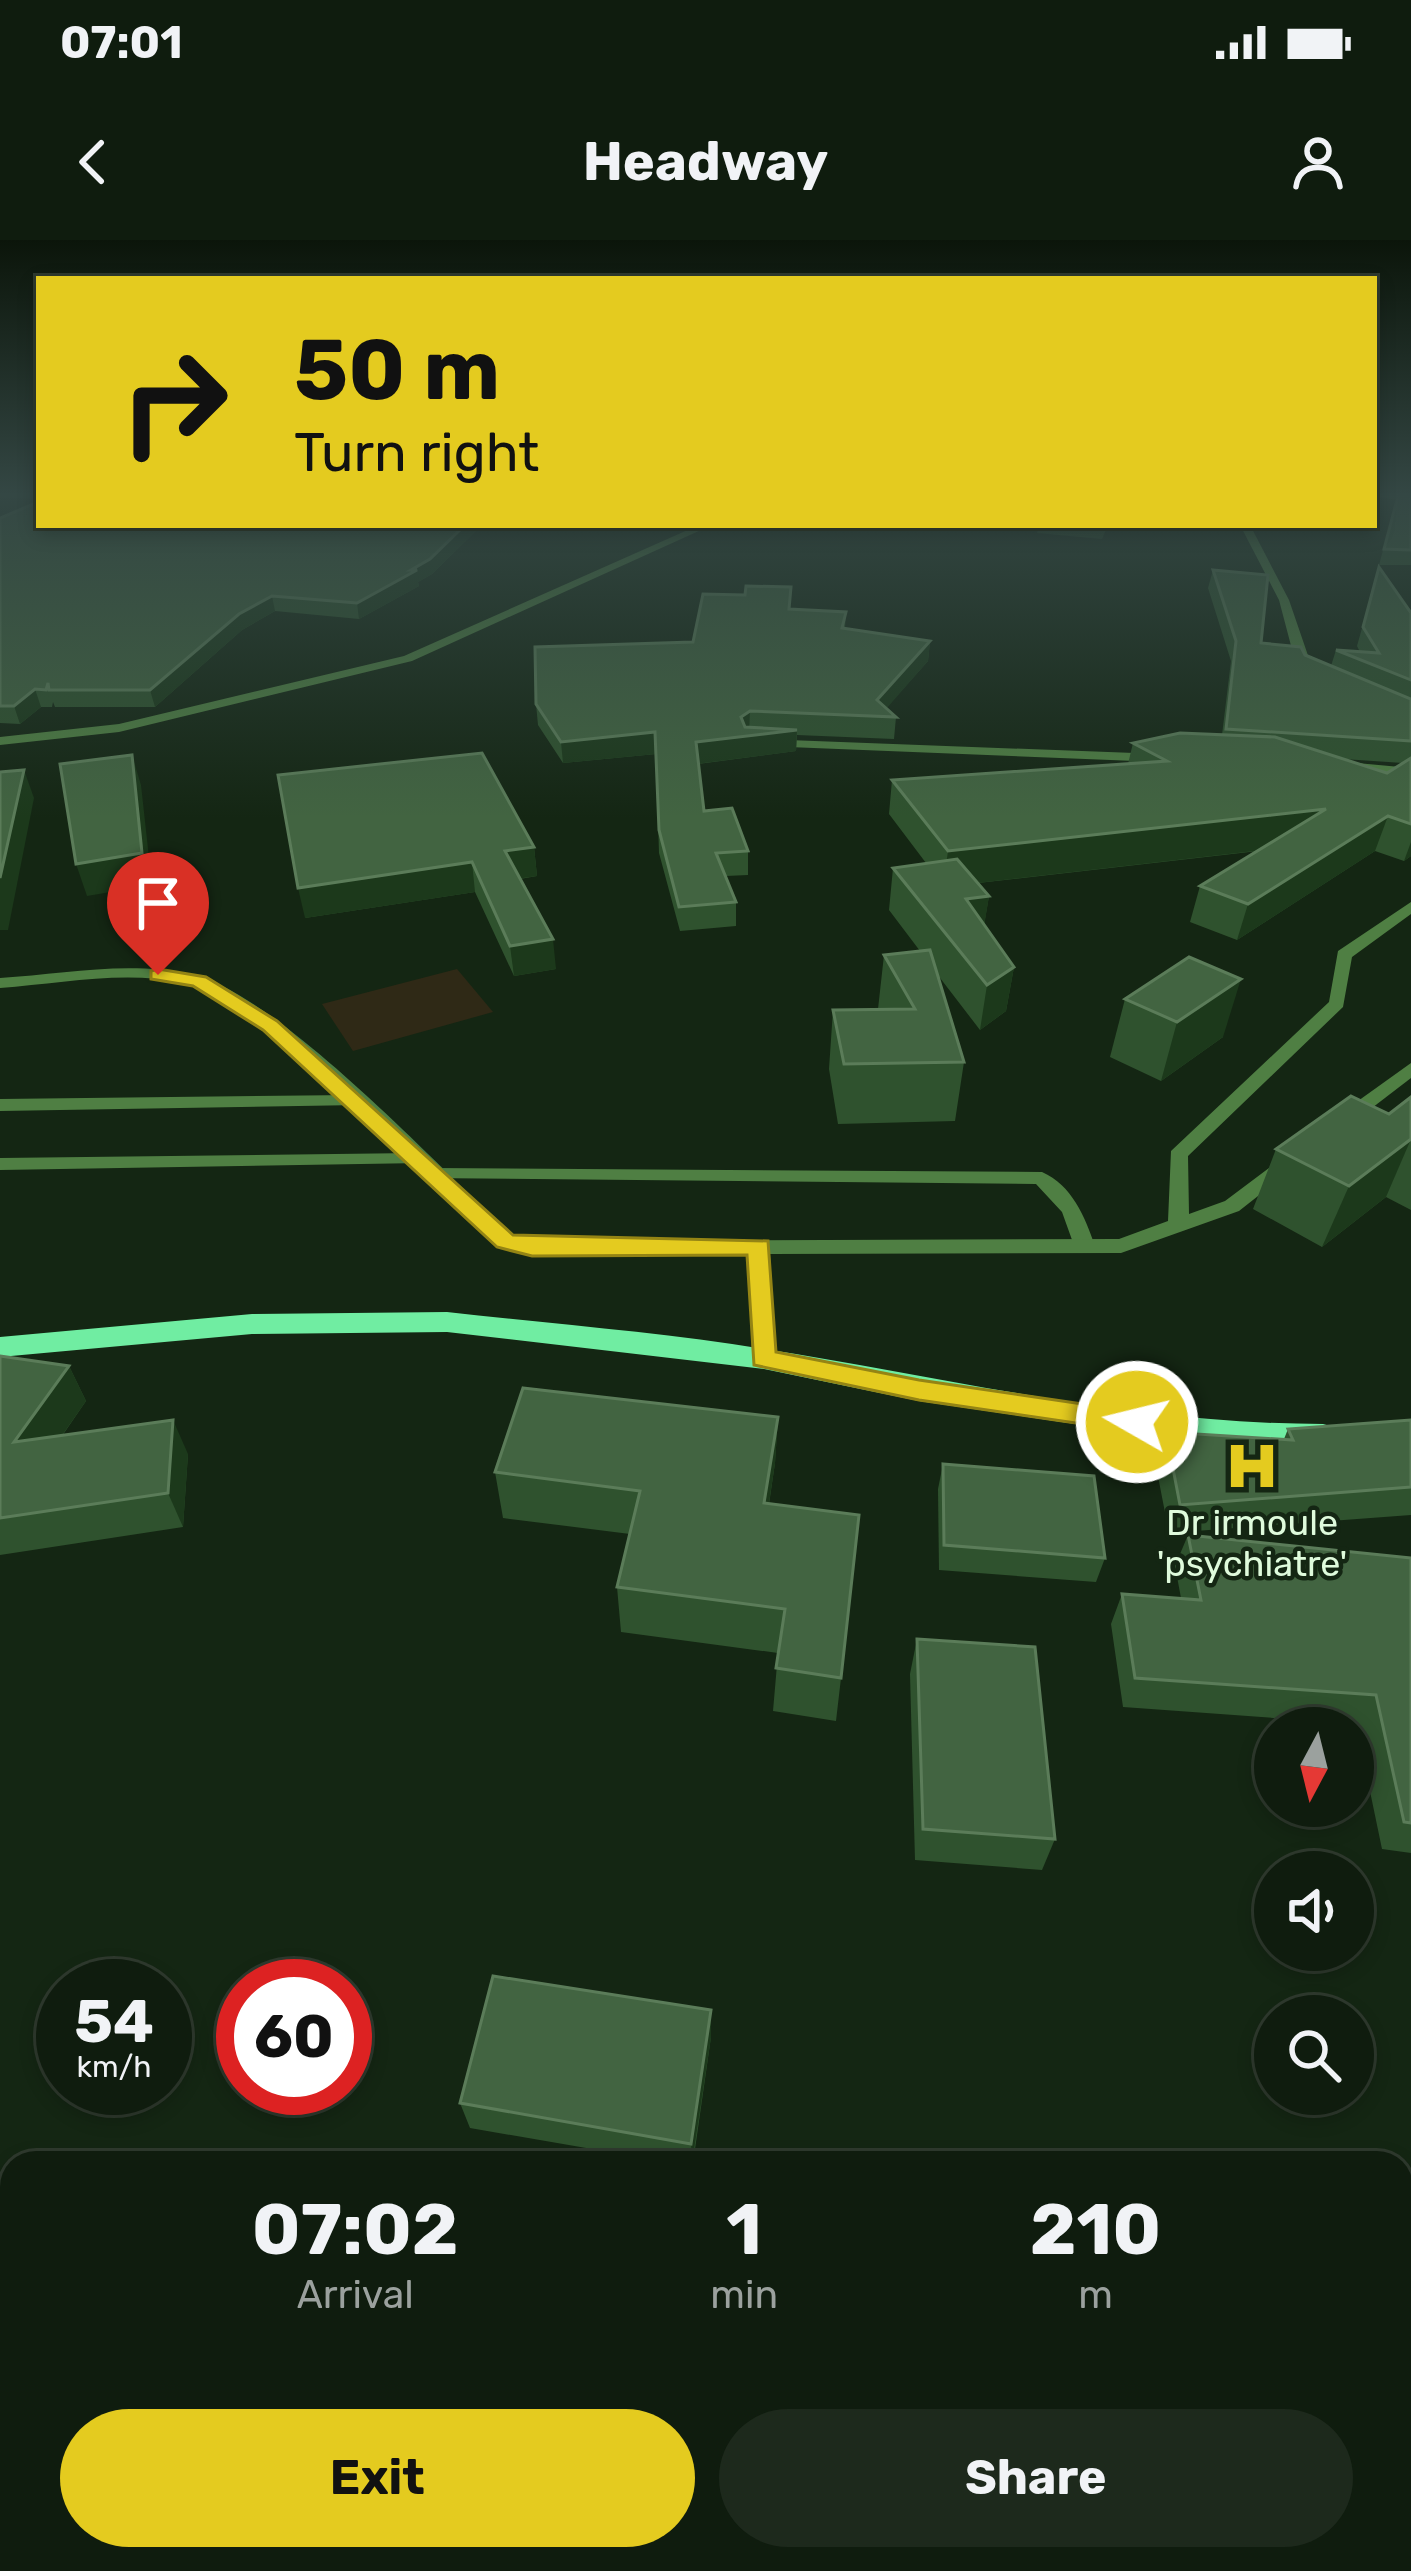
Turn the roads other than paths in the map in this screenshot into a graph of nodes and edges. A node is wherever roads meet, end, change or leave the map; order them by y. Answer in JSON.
{"nodes":[{"id":1,"x":537,"y":601,"type":"edge"},
{"id":2,"x":1284,"y":601,"type":"edge"},
{"id":3,"x":1321,"y":674,"type":"edge"},
{"id":4,"x":0,"y":741,"type":"edge"},
{"id":5,"x":750,"y":741,"type":"edge"},
{"id":6,"x":1184,"y":758,"type":"edge"},
{"id":7,"x":1325,"y":765,"type":"edge"},
{"id":8,"x":1411,"y":772,"type":"edge"},
{"id":9,"x":1411,"y":907,"type":"edge"},
{"id":10,"x":0,"y":982,"type":"edge"},
{"id":11,"x":1411,"y":1069,"type":"edge"},
{"id":12,"x":352,"y":1101,"type":"junction"},
{"id":13,"x":0,"y":1105,"type":"edge"},
{"id":14,"x":1322,"y":1137,"type":"edge"},
{"id":15,"x":1304,"y":1151,"type":"edge"},
{"id":16,"x":0,"y":1164,"type":"edge"},
{"id":17,"x":423,"y":1166,"type":"junction"},
{"id":18,"x":1179,"y":1225,"type":"junction"},
{"id":19,"x":1084,"y":1246,"type":"junction"},
{"id":20,"x":759,"y":1247,"type":"junction"},
{"id":21,"x":0,"y":1347,"type":"edge"},
{"id":22,"x":764,"y":1359,"type":"junction"},
{"id":23,"x":1353,"y":1436,"type":"edge"}],
"edges":[{"from":1,"to":4,"type":"street"},
{"from":2,"to":3,"type":"street"},
{"from":5,"to":6,"type":"street"},
{"from":7,"to":8,"type":"street"},
{"from":9,"to":18,"type":"street"},
{"from":10,"to":12,"type":"street"},
{"from":11,"to":14,"type":"street"},
{"from":12,"to":13,"type":"street"},
{"from":12,"to":17,"type":"street"},
{"from":15,"to":18,"type":"street"},
{"from":16,"to":17,"type":"street"},
{"from":17,"to":19,"type":"street"},
{"from":17,"to":20,"type":"street"},
{"from":18,"to":19,"type":"street"},
{"from":19,"to":20,"type":"street"},
{"from":20,"to":22,"type":"street"},
{"from":21,"to":22,"type":"main road"},
{"from":22,"to":23,"type":"main road"}]}
